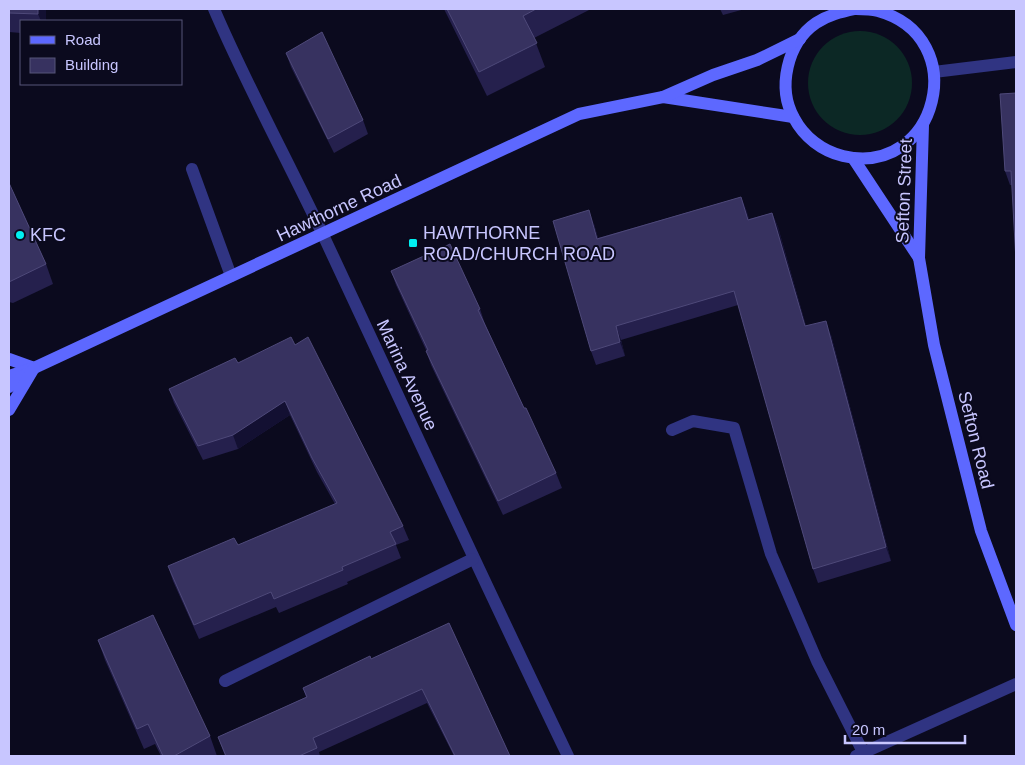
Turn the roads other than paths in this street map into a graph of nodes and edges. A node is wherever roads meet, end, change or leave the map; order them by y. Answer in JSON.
{"nodes":[{"id":1,"x":214,"y":9,"type":"edge"},
{"id":2,"x":855,"y":9,"type":"edge"},
{"id":3,"x":897,"y":13,"type":"edge"},
{"id":4,"x":800,"y":39,"type":"junction"},
{"id":5,"x":1016,"y":62,"type":"edge"},
{"id":6,"x":934,"y":72,"type":"junction"},
{"id":7,"x":663,"y":97,"type":"junction"},
{"id":8,"x":793,"y":117,"type":"junction"},
{"id":9,"x":923,"y":125,"type":"junction"},
{"id":10,"x":853,"y":158,"type":"junction"},
{"id":11,"x":192,"y":169,"type":"dead end"},
{"id":12,"x":322,"y":235,"type":"junction"},
{"id":13,"x":919,"y":258,"type":"junction"},
{"id":14,"x":231,"y":276,"type":"junction"},
{"id":15,"x":9,"y":359,"type":"edge"},
{"id":16,"x":34,"y":368,"type":"junction"},
{"id":17,"x":9,"y":376,"type":"edge"},
{"id":18,"x":9,"y":387,"type":"edge"},
{"id":19,"x":9,"y":410,"type":"edge"},
{"id":20,"x":672,"y":430,"type":"dead end"},
{"id":21,"x":473,"y":559,"type":"junction"},
{"id":22,"x":1016,"y":625,"type":"edge"},
{"id":23,"x":225,"y":681,"type":"dead end"},
{"id":24,"x":1016,"y":684,"type":"edge"},
{"id":25,"x":860,"y":755,"type":"edge"},
{"id":26,"x":568,"y":756,"type":"edge"}],
"edges":[{"from":1,"to":12,"type":"street","name":"Marina Avenue"},
{"from":2,"to":3,"type":"main road"},
{"from":2,"to":4,"type":"main road"},
{"from":3,"to":6,"type":"main road"},
{"from":4,"to":7,"type":"main road","name":"Hawthorne Road"},
{"from":4,"to":8,"type":"main road"},
{"from":5,"to":6,"type":"street"},
{"from":6,"to":9,"type":"main road"},
{"from":7,"to":8,"type":"main road","name":"Hawthorne Road"},
{"from":7,"to":12,"type":"main road","name":"Hawthorne Road"},
{"from":8,"to":10,"type":"main road"},
{"from":9,"to":10,"type":"main road"},
{"from":9,"to":13,"type":"main road","name":"Sefton Street"},
{"from":10,"to":13,"type":"main road","name":"Sefton Street"},
{"from":11,"to":14,"type":"street"},
{"from":12,"to":14,"type":"main road","name":"Hawthorne Road"},
{"from":12,"to":21,"type":"street","name":"Marina Avenue"},
{"from":13,"to":22,"type":"main road","name":"Sefton Road"},
{"from":14,"to":16,"type":"main road","name":"Hawthorne Road"},
{"from":15,"to":16,"type":"main road"},
{"from":16,"to":17,"type":"main road","name":"Hawthorne Road"},
{"from":16,"to":18,"type":"main road","name":"Hawthorne Road"},
{"from":16,"to":19,"type":"main road"},
{"from":20,"to":25,"type":"street"},
{"from":21,"to":23,"type":"street"},
{"from":21,"to":26,"type":"street","name":"Marina Avenue"},
{"from":24,"to":25,"type":"street"}]}
